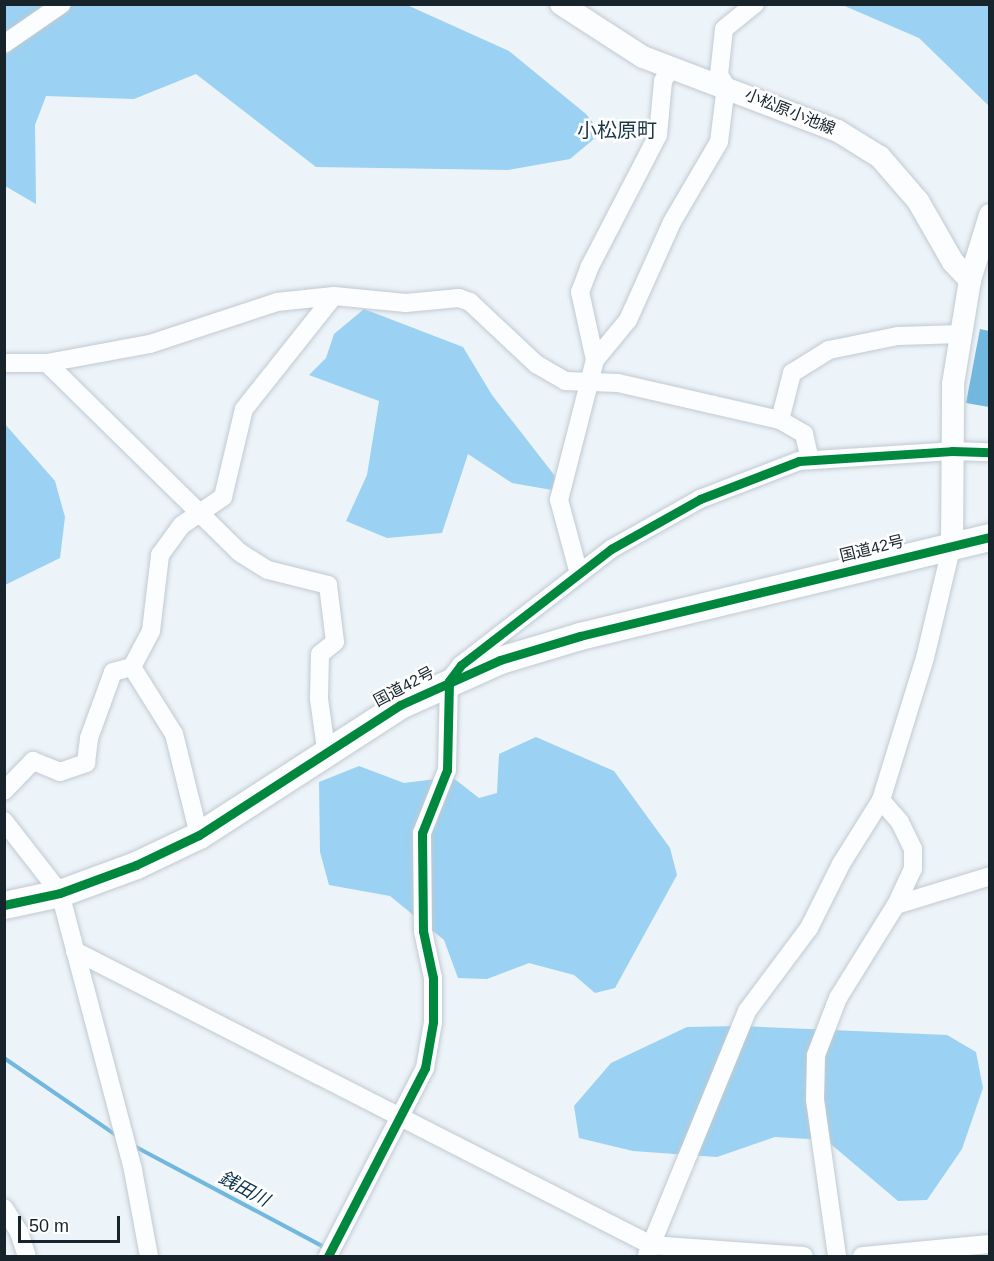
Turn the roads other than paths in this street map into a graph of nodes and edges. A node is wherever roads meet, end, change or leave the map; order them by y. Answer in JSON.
{"nodes":[{"id":1,"x":62,"y":4,"type":"edge"},
{"id":2,"x":561,"y":4,"type":"edge"},
{"id":3,"x":755,"y":4,"type":"edge"},
{"id":4,"x":4,"y":44,"type":"edge"},
{"id":5,"x":670,"y":69,"type":"junction"},
{"id":6,"x":726,"y":86,"type":"junction"},
{"id":7,"x":990,"y":215,"type":"edge"},
{"id":8,"x":970,"y":280,"type":"junction"},
{"id":9,"x":334,"y":296,"type":"junction"},
{"id":10,"x":962,"y":333,"type":"junction"},
{"id":11,"x":595,"y":360,"type":"junction"},
{"id":12,"x":4,"y":363,"type":"edge"},
{"id":13,"x":47,"y":363,"type":"junction"},
{"id":14,"x":591,"y":383,"type":"junction"},
{"id":15,"x":780,"y":420,"type":"junction"},
{"id":16,"x":952,"y":451,"type":"junction"},
{"id":17,"x":990,"y":452,"type":"edge"},
{"id":18,"x":810,"y":460,"type":"junction"},
{"id":19,"x":198,"y":512,"type":"junction"},
{"id":20,"x":990,"y":537,"type":"edge"},
{"id":21,"x":952,"y":545,"type":"junction"},
{"id":22,"x":579,"y":574,"type":"junction"},
{"id":23,"x":132,"y":667,"type":"junction"},
{"id":24,"x":449,"y":681,"type":"junction"},
{"id":25,"x":326,"y":749,"type":"junction"},
{"id":26,"x":4,"y":791,"type":"edge"},
{"id":27,"x":882,"y":800,"type":"junction"},
{"id":28,"x":4,"y":821,"type":"edge"},
{"id":29,"x":199,"y":835,"type":"junction"},
{"id":30,"x":990,"y":876,"type":"edge"},
{"id":31,"x":60,"y":893,"type":"junction"},
{"id":32,"x":4,"y":905,"type":"edge"},
{"id":33,"x":896,"y":905,"type":"junction"},
{"id":34,"x":75,"y":951,"type":"junction"},
{"id":35,"x":401,"y":1116,"type":"junction"},
{"id":36,"x":4,"y":1208,"type":"edge"},
{"id":37,"x":990,"y":1244,"type":"edge"},
{"id":38,"x":649,"y":1251,"type":"edge"},
{"id":39,"x":330,"y":1253,"type":"edge"},
{"id":40,"x":27,"y":1257,"type":"edge"},
{"id":41,"x":149,"y":1257,"type":"edge"},
{"id":42,"x":804,"y":1257,"type":"edge"},
{"id":43,"x":837,"y":1257,"type":"edge"},
{"id":44,"x":862,"y":1257,"type":"edge"}],
"edges":[{"from":1,"to":4,"type":"street"},
{"from":2,"to":5,"type":"main road","name":"小松原小池線"},
{"from":3,"to":6,"type":"street"},
{"from":5,"to":6,"type":"main road","name":"小松原小池線"},
{"from":5,"to":11,"type":"street"},
{"from":6,"to":8,"type":"main road","name":"小松原小池線"},
{"from":6,"to":11,"type":"street"},
{"from":7,"to":8,"type":"main road"},
{"from":8,"to":10,"type":"main road"},
{"from":9,"to":13,"type":"street"},
{"from":9,"to":14,"type":"street"},
{"from":9,"to":19,"type":"street"},
{"from":10,"to":15,"type":"street"},
{"from":10,"to":16,"type":"main road"},
{"from":11,"to":14,"type":"street"},
{"from":12,"to":13,"type":"street"},
{"from":13,"to":19,"type":"street"},
{"from":14,"to":15,"type":"street"},
{"from":14,"to":22,"type":"street"},
{"from":15,"to":18,"type":"street"},
{"from":16,"to":17,"type":"street"},
{"from":16,"to":18,"type":"street"},
{"from":16,"to":21,"type":"main road"},
{"from":18,"to":22,"type":"street"},
{"from":19,"to":23,"type":"street"},
{"from":19,"to":25,"type":"street"},
{"from":20,"to":21,"type":"highway","name":"国道42号"},
{"from":21,"to":24,"type":"highway","name":"国道42号"},
{"from":21,"to":27,"type":"street"},
{"from":22,"to":24,"type":"street"},
{"from":23,"to":26,"type":"street"},
{"from":23,"to":29,"type":"street"},
{"from":24,"to":25,"type":"highway","name":"国道42号"},
{"from":24,"to":35,"type":"street"},
{"from":25,"to":29,"type":"highway","name":"国道42号"},
{"from":27,"to":33,"type":"street"},
{"from":27,"to":38,"type":"street"},
{"from":28,"to":31,"type":"street"},
{"from":29,"to":31,"type":"highway","name":"国道42号"},
{"from":30,"to":33,"type":"street"},
{"from":31,"to":32,"type":"highway","name":"国道42号"},
{"from":31,"to":34,"type":"street"},
{"from":33,"to":43,"type":"street"},
{"from":34,"to":35,"type":"street"},
{"from":34,"to":41,"type":"street"},
{"from":35,"to":38,"type":"street"},
{"from":35,"to":39,"type":"street"},
{"from":36,"to":40,"type":"street"},
{"from":37,"to":44,"type":"street"},
{"from":38,"to":42,"type":"street"}]}
